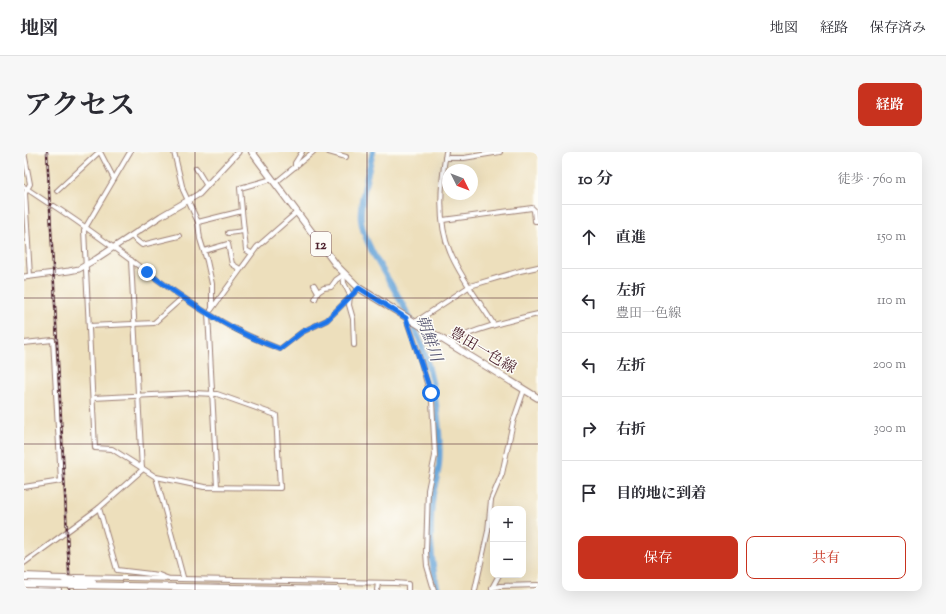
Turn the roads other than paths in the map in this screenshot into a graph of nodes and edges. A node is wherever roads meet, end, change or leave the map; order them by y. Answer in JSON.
{"nodes":[{"id":1,"x":24,"y":152,"type":"edge"},
{"id":2,"x":99,"y":152,"type":"edge"},
{"id":3,"x":130,"y":152,"type":"edge"},
{"id":4,"x":174,"y":152,"type":"edge"},
{"id":5,"x":238,"y":152,"type":"edge"},
{"id":6,"x":252,"y":152,"type":"edge"},
{"id":7,"x":302,"y":152,"type":"edge"},
{"id":8,"x":313,"y":152,"type":"edge"},
{"id":9,"x":329,"y":152,"type":"edge"},
{"id":10,"x":446,"y":152,"type":"edge"},
{"id":11,"x":500,"y":152,"type":"edge"},
{"id":12,"x":346,"y":157,"type":"dead end"},
{"id":13,"x":445,"y":158,"type":"junction"},
{"id":14,"x":295,"y":167,"type":"junction"},
{"id":15,"x":196,"y":168,"type":"dead end"},
{"id":16,"x":114,"y":179,"type":"junction"},
{"id":17,"x":274,"y":181,"type":"junction"},
{"id":18,"x":207,"y":186,"type":"junction"},
{"id":19,"x":25,"y":188,"type":"edge"},
{"id":20,"x":57,"y":191,"type":"dead end"},
{"id":21,"x":188,"y":200,"type":"junction"},
{"id":22,"x":48,"y":203,"type":"dead end"},
{"id":23,"x":54,"y":206,"type":"dead end"},
{"id":24,"x":242,"y":211,"type":"junction"},
{"id":25,"x":297,"y":212,"type":"junction"},
{"id":26,"x":443,"y":220,"type":"junction"},
{"id":27,"x":538,"y":221,"type":"edge"},
{"id":28,"x":198,"y":222,"type":"junction"},
{"id":29,"x":85,"y":228,"type":"junction"},
{"id":30,"x":244,"y":231,"type":"junction"},
{"id":31,"x":228,"y":233,"type":"dead end"},
{"id":32,"x":130,"y":236,"type":"junction"},
{"id":33,"x":179,"y":236,"type":"dead end"},
{"id":34,"x":113,"y":248,"type":"junction"},
{"id":35,"x":204,"y":251,"type":"junction"},
{"id":36,"x":251,"y":253,"type":"junction"},
{"id":37,"x":131,"y":260,"type":"junction"},
{"id":38,"x":86,"y":265,"type":"junction"},
{"id":39,"x":538,"y":267,"type":"edge"},
{"id":40,"x":240,"y":269,"type":"junction"},
{"id":41,"x":343,"y":274,"type":"junction"},
{"id":42,"x":24,"y":276,"type":"edge"},
{"id":43,"x":30,"y":276,"type":"junction"},
{"id":44,"x":314,"y":285,"type":"dead end"},
{"id":45,"x":470,"y":286,"type":"junction"},
{"id":46,"x":359,"y":288,"type":"junction"},
{"id":47,"x":318,"y":292,"type":"junction"},
{"id":48,"x":182,"y":298,"type":"junction"},
{"id":49,"x":350,"y":298,"type":"junction"},
{"id":50,"x":315,"y":299,"type":"dead end"},
{"id":51,"x":212,"y":308,"type":"junction"},
{"id":52,"x":209,"y":314,"type":"junction"},
{"id":53,"x":538,"y":314,"type":"edge"},
{"id":54,"x":407,"y":319,"type":"junction"},
{"id":55,"x":134,"y":324,"type":"junction"},
{"id":56,"x":415,"y":324,"type":"junction"},
{"id":57,"x":494,"y":325,"type":"junction"},
{"id":58,"x":89,"y":326,"type":"junction"},
{"id":59,"x":24,"y":343,"type":"edge"},
{"id":60,"x":354,"y":345,"type":"dead end"},
{"id":61,"x":450,"y":345,"type":"junction"},
{"id":62,"x":524,"y":390,"type":"junction"},
{"id":63,"x":213,"y":394,"type":"junction"},
{"id":64,"x":138,"y":395,"type":"junction"},
{"id":65,"x":93,"y":398,"type":"junction"},
{"id":66,"x":538,"y":398,"type":"edge"},
{"id":67,"x":142,"y":469,"type":"junction"},
{"id":68,"x":156,"y":477,"type":"junction"},
{"id":69,"x":24,"y":487,"type":"edge"},
{"id":70,"x":217,"y":487,"type":"junction"},
{"id":71,"x":99,"y":508,"type":"junction"},
{"id":72,"x":24,"y":563,"type":"edge"},
{"id":73,"x":24,"y":576,"type":"edge"},
{"id":74,"x":183,"y":577,"type":"dead end"},
{"id":75,"x":497,"y":578,"type":"edge"},
{"id":76,"x":171,"y":580,"type":"junction"},
{"id":77,"x":74,"y":581,"type":"junction"},
{"id":78,"x":304,"y":582,"type":"junction"},
{"id":79,"x":378,"y":583,"type":"junction"},
{"id":80,"x":24,"y":584,"type":"edge"},
{"id":81,"x":538,"y":585,"type":"edge"},
{"id":82,"x":304,"y":587,"type":"dead end"},
{"id":83,"x":24,"y":589,"type":"edge"},
{"id":84,"x":491,"y":589,"type":"edge"},
{"id":85,"x":58,"y":590,"type":"edge"},
{"id":86,"x":336,"y":590,"type":"edge"},
{"id":87,"x":377,"y":590,"type":"edge"},
{"id":88,"x":408,"y":590,"type":"edge"},
{"id":89,"x":434,"y":590,"type":"edge"},
{"id":90,"x":475,"y":590,"type":"edge"}],
"edges":[{"from":1,"to":19,"type":"street"},
{"from":2,"to":16,"type":"street"},
{"from":2,"to":20,"type":"street"},
{"from":3,"to":16,"type":"street"},
{"from":4,"to":21,"type":"street"},
{"from":5,"to":18,"type":"street"},
{"from":6,"to":17,"type":"main road","name":"豊田一色線","number":"12"},
{"from":7,"to":14,"type":"street"},
{"from":8,"to":14,"type":"street"},
{"from":9,"to":12,"type":"street"},
{"from":10,"to":13,"type":"street"},
{"from":11,"to":13,"type":"street"},
{"from":13,"to":26,"type":"street"},
{"from":14,"to":17,"type":"street"},
{"from":15,"to":18,"type":"street"},
{"from":16,"to":29,"type":"street"},
{"from":17,"to":24,"type":"street"},
{"from":17,"to":25,"type":"main road","name":"豊田一色線","number":"12"},
{"from":18,"to":21,"type":"street"},
{"from":19,"to":22,"type":"street"},
{"from":19,"to":43,"type":"street"},
{"from":21,"to":28,"type":"street"},
{"from":21,"to":32,"type":"street"},
{"from":23,"to":29,"type":"street"},
{"from":24,"to":28,"type":"street"},
{"from":24,"to":30,"type":"street"},
{"from":25,"to":36,"type":"street"},
{"from":25,"to":41,"type":"main road","name":"豊田一色線","number":"12"},
{"from":26,"to":27,"type":"street"},
{"from":26,"to":45,"type":"street"},
{"from":28,"to":35,"type":"street"},
{"from":29,"to":34,"type":"street"},
{"from":29,"to":38,"type":"street"},
{"from":30,"to":31,"type":"street"},
{"from":30,"to":36,"type":"street"},
{"from":32,"to":33,"type":"street"},
{"from":32,"to":34,"type":"street"},
{"from":34,"to":37,"type":"street"},
{"from":34,"to":38,"type":"street"},
{"from":35,"to":40,"type":"street"},
{"from":35,"to":51,"type":"street"},
{"from":36,"to":40,"type":"street"},
{"from":37,"to":48,"type":"street"},
{"from":37,"to":55,"type":"street"},
{"from":38,"to":43,"type":"street"},
{"from":38,"to":58,"type":"street"},
{"from":39,"to":45,"type":"street"},
{"from":40,"to":51,"type":"street"},
{"from":41,"to":46,"type":"main road","name":"豊田一色線","number":"12"},
{"from":41,"to":47,"type":"street"},
{"from":41,"to":49,"type":"street"},
{"from":42,"to":43,"type":"street"},
{"from":44,"to":47,"type":"street"},
{"from":45,"to":56,"type":"street"},
{"from":45,"to":57,"type":"street"},
{"from":46,"to":49,"type":"street"},
{"from":46,"to":54,"type":"main road","name":"豊田一色線","number":"12"},
{"from":47,"to":50,"type":"street"},
{"from":48,"to":52,"type":"street"},
{"from":48,"to":55,"type":"street"},
{"from":49,"to":52,"type":"street"},
{"from":49,"to":60,"type":"street"},
{"from":51,"to":52,"type":"street"},
{"from":52,"to":63,"type":"street"},
{"from":53,"to":57,"type":"street"},
{"from":54,"to":56,"type":"main road","name":"豊田一色線","number":"12"},
{"from":54,"to":89,"type":"street"},
{"from":55,"to":58,"type":"street"},
{"from":55,"to":64,"type":"street"},
{"from":56,"to":61,"type":"main road","name":"豊田一色線","number":"12"},
{"from":57,"to":61,"type":"street"},
{"from":58,"to":65,"type":"street"},
{"from":59,"to":69,"type":"street"},
{"from":61,"to":62,"type":"main road","name":"豊田一色線","number":"12"},
{"from":62,"to":66,"type":"main road","name":"豊田一色線","number":"12"},
{"from":62,"to":90,"type":"street"},
{"from":63,"to":64,"type":"street"},
{"from":63,"to":70,"type":"street"},
{"from":63,"to":70,"type":"street"},
{"from":64,"to":65,"type":"street"},
{"from":64,"to":67,"type":"street"},
{"from":65,"to":67,"type":"street"},
{"from":67,"to":68,"type":"street"},
{"from":67,"to":71,"type":"street"},
{"from":68,"to":70,"type":"street"},
{"from":68,"to":74,"type":"street"},
{"from":71,"to":72,"type":"street"},
{"from":71,"to":76,"type":"street"},
{"from":73,"to":77,"type":"main road","bridge":true},
{"from":75,"to":84,"type":"street"},
{"from":76,"to":77,"type":"street"},
{"from":76,"to":78,"type":"street"},
{"from":77,"to":80,"type":"main road","bridge":true},
{"from":77,"to":86,"type":"main road"},
{"from":78,"to":79,"type":"street"},
{"from":78,"to":82,"type":"street"},
{"from":79,"to":87,"type":"street"},
{"from":79,"to":88,"type":"street"},
{"from":81,"to":84,"type":"street"},
{"from":83,"to":85,"type":"main road"}]}
